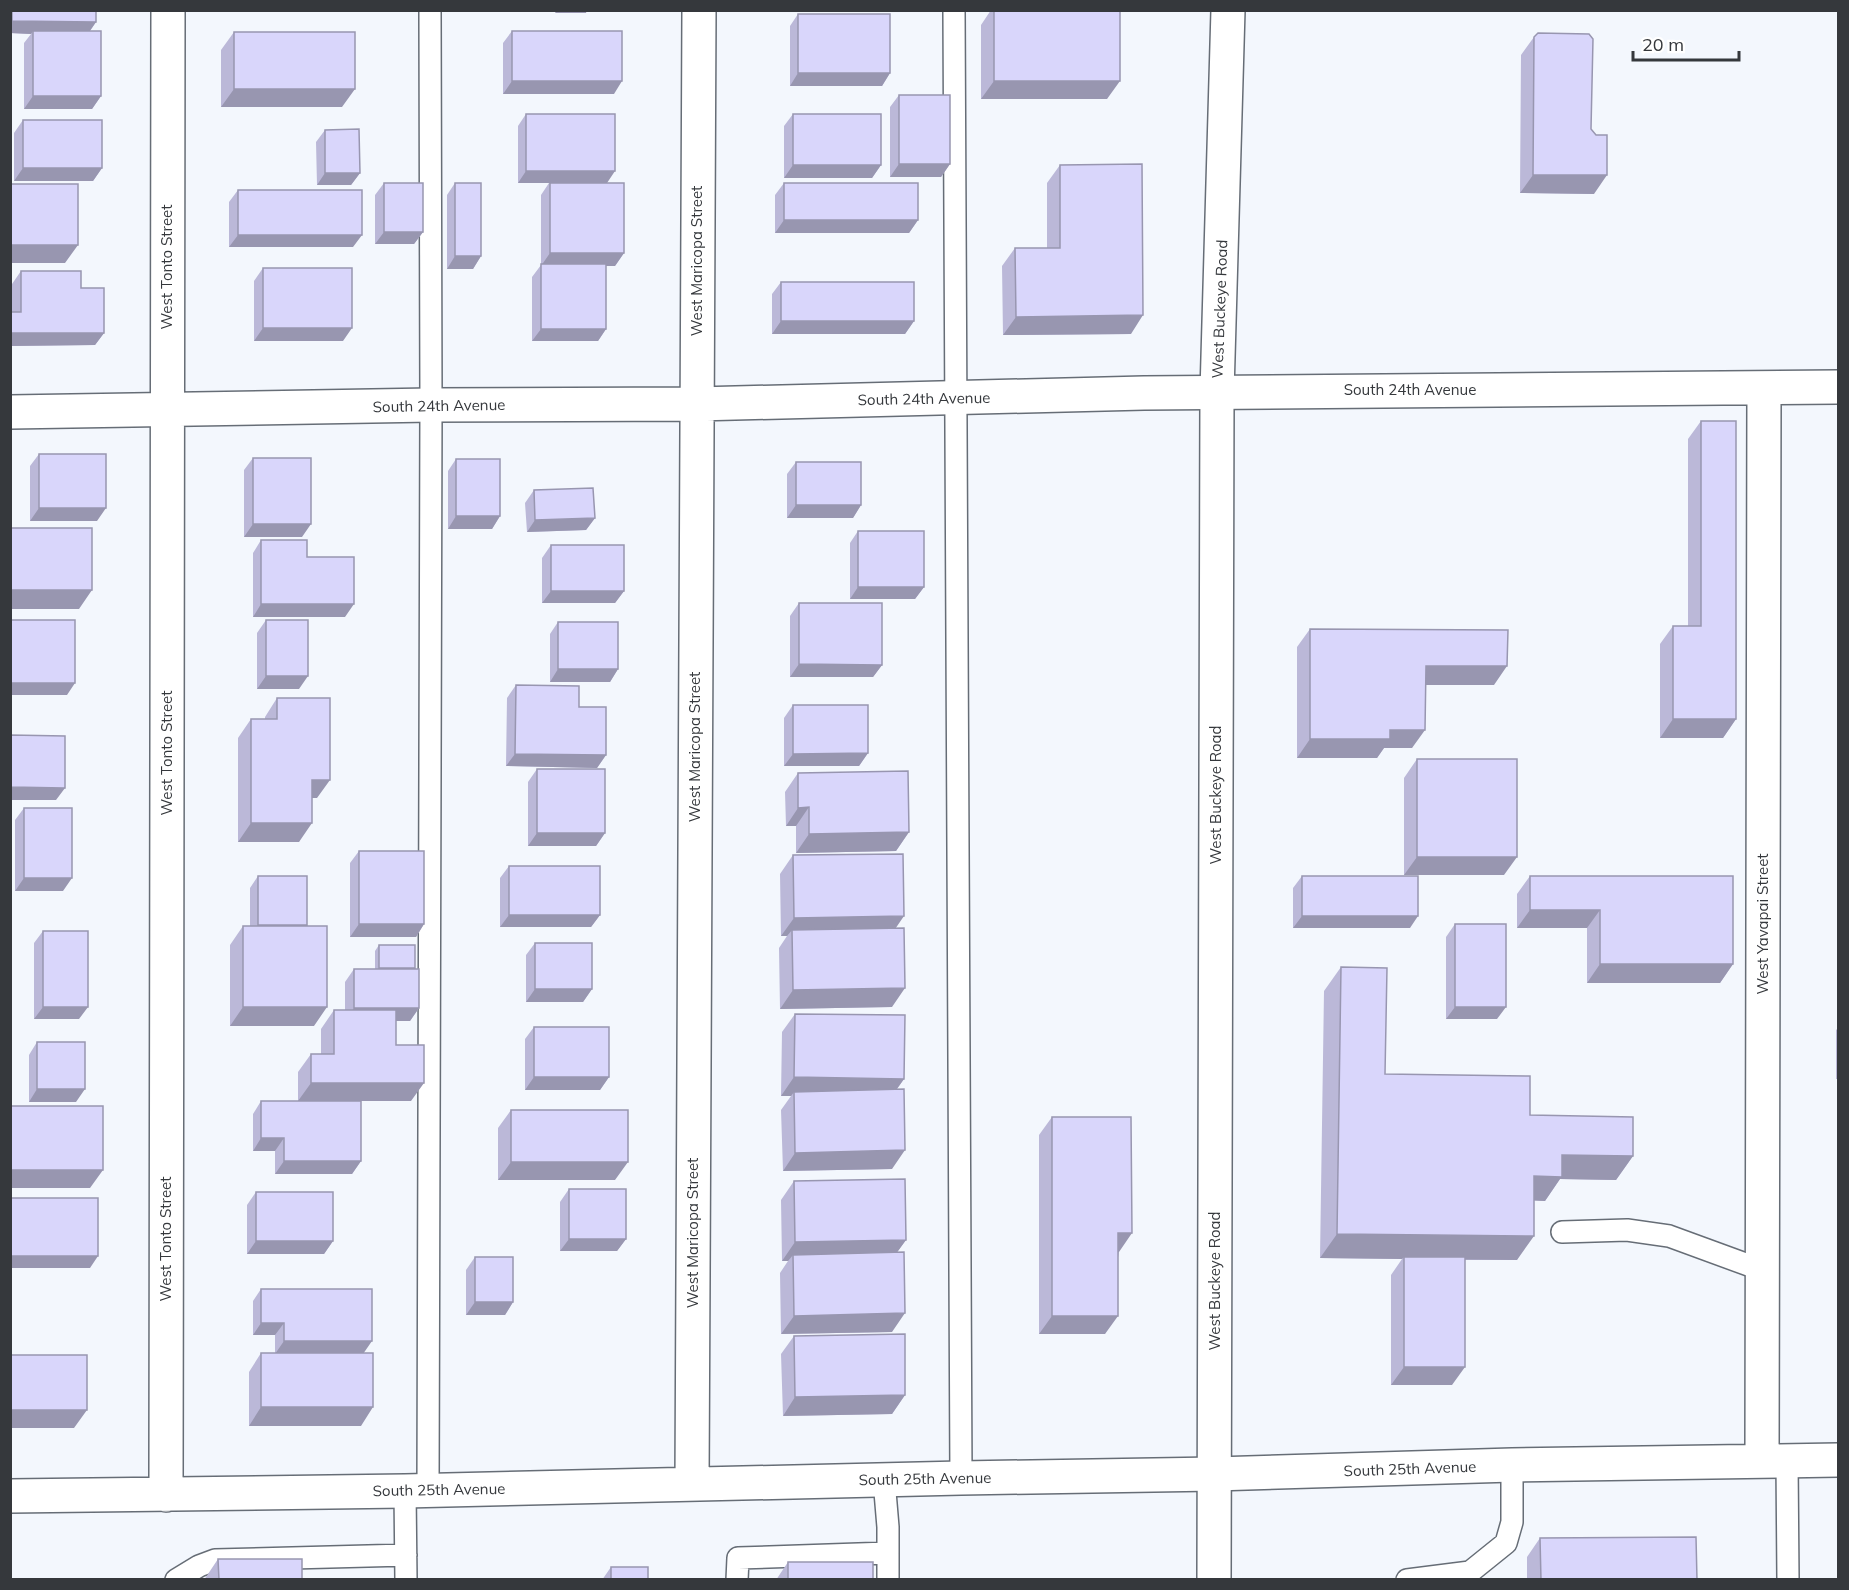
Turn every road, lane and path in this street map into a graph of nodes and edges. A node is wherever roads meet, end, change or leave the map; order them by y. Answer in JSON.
{"nodes":[{"id":1,"x":168,"y":10,"type":"edge"},
{"id":2,"x":430,"y":10,"type":"edge"},
{"id":3,"x":699,"y":10,"type":"edge"},
{"id":4,"x":954,"y":10,"type":"edge"},
{"id":5,"x":1228,"y":10,"type":"edge"},
{"id":6,"x":1839,"y":387,"type":"edge"},
{"id":7,"x":1764,"y":388,"type":"junction"},
{"id":8,"x":1217,"y":392,"type":"junction"},
{"id":9,"x":956,"y":399,"type":"junction"},
{"id":10,"x":697,"y":404,"type":"junction"},
{"id":11,"x":431,"y":405,"type":"junction"},
{"id":12,"x":167,"y":410,"type":"junction"},
{"id":13,"x":10,"y":412,"type":"edge"},
{"id":14,"x":1562,"y":1232,"type":"dead end"},
{"id":15,"x":1762,"y":1270,"type":"junction"},
{"id":16,"x":1839,"y":1460,"type":"edge"},
{"id":17,"x":1774,"y":1461,"type":"junction"},
{"id":18,"x":1512,"y":1465,"type":"junction"},
{"id":19,"x":1215,"y":1474,"type":"junction"},
{"id":20,"x":961,"y":1478,"type":"junction"},
{"id":21,"x":884,"y":1480,"type":"junction"},
{"id":22,"x":692,"y":1484,"type":"junction"},
{"id":23,"x":416,"y":1491,"type":"junction"},
{"id":24,"x":166,"y":1495,"type":"junction"},
{"id":25,"x":10,"y":1496,"type":"edge"},
{"id":26,"x":888,"y":1553,"type":"junction"},
{"id":27,"x":406,"y":1555,"type":"junction"},
{"id":28,"x":176,"y":1580,"type":"edge"},
{"id":29,"x":406,"y":1580,"type":"edge"},
{"id":30,"x":737,"y":1580,"type":"edge"},
{"id":31,"x":888,"y":1580,"type":"edge"},
{"id":32,"x":1214,"y":1580,"type":"edge"},
{"id":33,"x":1407,"y":1580,"type":"edge"},
{"id":34,"x":1788,"y":1580,"type":"edge"}],
"edges":[{"from":1,"to":12,"type":"street","name":"West Tonto Street"},
{"from":2,"to":11,"type":"lane"},
{"from":3,"to":10,"type":"street","name":"West Maricopa Street"},
{"from":4,"to":9,"type":"lane"},
{"from":5,"to":8,"type":"street","name":"West Buckeye Road"},
{"from":6,"to":7,"type":"street","name":"South 24th Avenue"},
{"from":7,"to":8,"type":"street","name":"South 24th Avenue"},
{"from":7,"to":15,"type":"street","name":"West Yavapai Street"},
{"from":8,"to":9,"type":"street","name":"South 24th Avenue"},
{"from":8,"to":19,"type":"street","name":"West Buckeye Road"},
{"from":9,"to":10,"type":"street","name":"South 24th Avenue"},
{"from":9,"to":20,"type":"lane"},
{"from":10,"to":11,"type":"street","name":"South 24th Avenue"},
{"from":10,"to":22,"type":"street","name":"West Maricopa Street"},
{"from":11,"to":12,"type":"street","name":"South 24th Avenue"},
{"from":11,"to":23,"type":"lane"},
{"from":12,"to":13,"type":"street","name":"South 24th Avenue"},
{"from":12,"to":24,"type":"street","name":"West Tonto Street"},
{"from":14,"to":15,"type":"lane"},
{"from":15,"to":17,"type":"street","name":"West Yavapai Street"},
{"from":16,"to":17,"type":"street","name":"South 25th Avenue"},
{"from":17,"to":18,"type":"street","name":"South 25th Avenue"},
{"from":17,"to":34,"type":"lane"},
{"from":18,"to":19,"type":"street","name":"South 25th Avenue"},
{"from":18,"to":33,"type":"lane"},
{"from":19,"to":20,"type":"street","name":"South 25th Avenue"},
{"from":19,"to":32,"type":"street","name":"West Buckeye Road"},
{"from":20,"to":21,"type":"street","name":"South 25th Avenue"},
{"from":21,"to":22,"type":"street","name":"South 25th Avenue"},
{"from":21,"to":26,"type":"lane"},
{"from":22,"to":23,"type":"street","name":"South 25th Avenue"},
{"from":23,"to":24,"type":"street","name":"South 25th Avenue"},
{"from":23,"to":27,"type":"lane"},
{"from":24,"to":25,"type":"street","name":"South 25th Avenue"},
{"from":26,"to":30,"type":"lane"},
{"from":26,"to":31,"type":"lane"},
{"from":27,"to":28,"type":"lane"},
{"from":27,"to":29,"type":"lane"}]}
